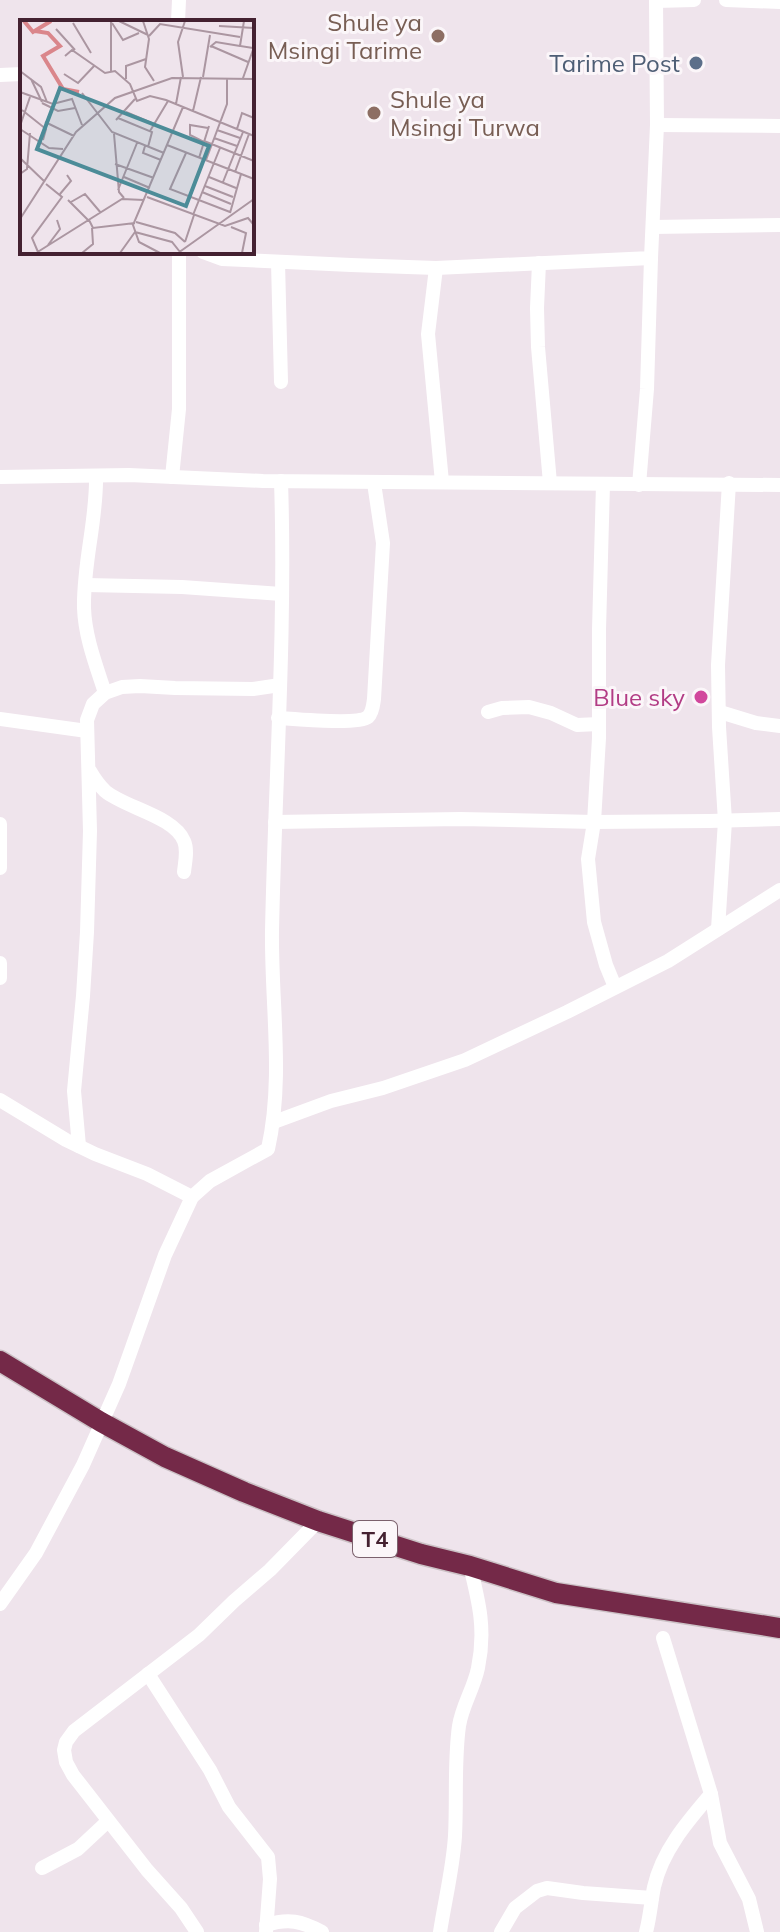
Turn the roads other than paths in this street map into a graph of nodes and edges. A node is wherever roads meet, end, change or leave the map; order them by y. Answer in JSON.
{"nodes":[{"id":1,"x":179,"y":0,"type":"edge"},
{"id":2,"x":656,"y":0,"type":"edge"},
{"id":3,"x":694,"y":0,"type":"edge"},
{"id":4,"x":726,"y":0,"type":"edge"},
{"id":5,"x":780,"y":2,"type":"edge"},
{"id":6,"x":178,"y":20,"type":"edge"},
{"id":7,"x":20,"y":74,"type":"edge"},
{"id":8,"x":0,"y":75,"type":"edge"},
{"id":9,"x":657,"y":125,"type":"junction"},
{"id":10,"x":780,"y":126,"type":"edge"},
{"id":11,"x":780,"y":225,"type":"edge"},
{"id":12,"x":653,"y":227,"type":"junction"},
{"id":13,"x":179,"y":254,"type":"edge"},
{"id":14,"x":208,"y":254,"type":"edge"},
{"id":15,"x":651,"y":258,"type":"junction"},
{"id":16,"x":278,"y":262,"type":"junction"},
{"id":17,"x":539,"y":263,"type":"junction"},
{"id":18,"x":436,"y":268,"type":"junction"},
{"id":19,"x":281,"y":382,"type":"dead end"},
{"id":20,"x":96,"y":476,"type":"junction"},
{"id":21,"x":0,"y":477,"type":"edge"},
{"id":22,"x":172,"y":477,"type":"junction"},
{"id":23,"x":281,"y":481,"type":"junction"},
{"id":24,"x":442,"y":482,"type":"junction"},
{"id":25,"x":374,"y":483,"type":"junction"},
{"id":26,"x":550,"y":483,"type":"junction"},
{"id":27,"x":729,"y":483,"type":"junction"},
{"id":28,"x":603,"y":484,"type":"junction"},
{"id":29,"x":639,"y":485,"type":"junction"},
{"id":30,"x":780,"y":485,"type":"edge"},
{"id":31,"x":86,"y":585,"type":"junction"},
{"id":32,"x":281,"y":594,"type":"junction"},
{"id":33,"x":280,"y":685,"type":"junction"},
{"id":34,"x":105,"y":693,"type":"junction"},
{"id":35,"x":488,"y":712,"type":"dead end"},
{"id":36,"x":720,"y":712,"type":"junction"},
{"id":37,"x":278,"y":718,"type":"junction"},
{"id":38,"x":0,"y":719,"type":"edge"},
{"id":39,"x":599,"y":724,"type":"junction"},
{"id":40,"x":780,"y":726,"type":"edge"},
{"id":41,"x":87,"y":731,"type":"junction"},
{"id":42,"x":90,"y":771,"type":"junction"},
{"id":43,"x":780,"y":819,"type":"edge"},
{"id":44,"x":725,"y":821,"type":"junction"},
{"id":45,"x":275,"y":822,"type":"junction"},
{"id":46,"x":594,"y":822,"type":"junction"},
{"id":47,"x":0,"y":824,"type":"edge"},
{"id":48,"x":0,"y":868,"type":"edge"},
{"id":49,"x":184,"y":872,"type":"dead end"},
{"id":50,"x":780,"y":890,"type":"edge"},
{"id":51,"x":718,"y":929,"type":"junction"},
{"id":52,"x":0,"y":963,"type":"edge"},
{"id":53,"x":0,"y":978,"type":"edge"},
{"id":54,"x":615,"y":987,"type":"junction"},
{"id":55,"x":0,"y":1100,"type":"edge"},
{"id":56,"x":274,"y":1122,"type":"junction"},
{"id":57,"x":79,"y":1146,"type":"junction"},
{"id":58,"x":192,"y":1197,"type":"junction"},
{"id":59,"x":0,"y":1361,"type":"edge"},
{"id":60,"x":101,"y":1422,"type":"junction"},
{"id":61,"x":318,"y":1521,"type":"junction"},
{"id":62,"x":470,"y":1566,"type":"junction"},
{"id":63,"x":0,"y":1604,"type":"edge"},
{"id":64,"x":780,"y":1628,"type":"edge"},
{"id":65,"x":663,"y":1638,"type":"dead end"},
{"id":66,"x":148,"y":1674,"type":"junction"},
{"id":67,"x":711,"y":1794,"type":"junction"},
{"id":68,"x":108,"y":1821,"type":"junction"},
{"id":69,"x":42,"y":1868,"type":"dead end"},
{"id":70,"x":652,"y":1898,"type":"junction"},
{"id":71,"x":264,"y":1929,"type":"edge"},
{"id":72,"x":197,"y":1932,"type":"edge"},
{"id":73,"x":322,"y":1932,"type":"edge"},
{"id":74,"x":440,"y":1932,"type":"edge"},
{"id":75,"x":501,"y":1932,"type":"edge"},
{"id":76,"x":646,"y":1932,"type":"edge"},
{"id":77,"x":757,"y":1932,"type":"edge"}],
"edges":[{"from":1,"to":6,"type":"street"},
{"from":2,"to":3,"type":"street"},
{"from":2,"to":9,"type":"street"},
{"from":4,"to":5,"type":"street"},
{"from":7,"to":8,"type":"street"},
{"from":9,"to":10,"type":"street"},
{"from":9,"to":12,"type":"street"},
{"from":11,"to":12,"type":"street"},
{"from":12,"to":15,"type":"street"},
{"from":13,"to":22,"type":"street"},
{"from":14,"to":16,"type":"street"},
{"from":15,"to":17,"type":"street"},
{"from":15,"to":29,"type":"street"},
{"from":16,"to":18,"type":"street"},
{"from":16,"to":19,"type":"street"},
{"from":17,"to":18,"type":"street"},
{"from":17,"to":26,"type":"street"},
{"from":18,"to":24,"type":"street"},
{"from":20,"to":21,"type":"street"},
{"from":20,"to":22,"type":"street"},
{"from":20,"to":31,"type":"street"},
{"from":22,"to":23,"type":"street"},
{"from":23,"to":25,"type":"street"},
{"from":23,"to":32,"type":"street"},
{"from":24,"to":25,"type":"street"},
{"from":24,"to":26,"type":"street"},
{"from":25,"to":37,"type":"street"},
{"from":26,"to":28,"type":"street"},
{"from":27,"to":29,"type":"street"},
{"from":27,"to":30,"type":"street"},
{"from":27,"to":36,"type":"street"},
{"from":28,"to":29,"type":"street"},
{"from":28,"to":39,"type":"street"},
{"from":31,"to":32,"type":"street"},
{"from":31,"to":34,"type":"street"},
{"from":32,"to":33,"type":"street"},
{"from":33,"to":34,"type":"street"},
{"from":33,"to":37,"type":"street"},
{"from":34,"to":41,"type":"street"},
{"from":35,"to":39,"type":"street"},
{"from":36,"to":40,"type":"street"},
{"from":36,"to":44,"type":"street"},
{"from":37,"to":45,"type":"street"},
{"from":38,"to":41,"type":"street"},
{"from":39,"to":46,"type":"street"},
{"from":41,"to":42,"type":"street"},
{"from":42,"to":49,"type":"street"},
{"from":42,"to":57,"type":"street"},
{"from":43,"to":44,"type":"street"},
{"from":44,"to":46,"type":"street"},
{"from":44,"to":51,"type":"street"},
{"from":45,"to":46,"type":"street"},
{"from":45,"to":56,"type":"street"},
{"from":46,"to":54,"type":"street"},
{"from":47,"to":48,"type":"street"},
{"from":50,"to":51,"type":"street"},
{"from":51,"to":54,"type":"street"},
{"from":52,"to":53,"type":"street"},
{"from":54,"to":56,"type":"street"},
{"from":55,"to":57,"type":"street"},
{"from":56,"to":58,"type":"street"},
{"from":57,"to":58,"type":"street"},
{"from":58,"to":60,"type":"street"},
{"from":59,"to":60,"type":"highway","number":"T4"},
{"from":60,"to":61,"type":"highway","number":"T4"},
{"from":60,"to":63,"type":"street"},
{"from":61,"to":62,"type":"highway","number":"T4"},
{"from":61,"to":66,"type":"street"},
{"from":62,"to":64,"type":"highway","number":"T4"},
{"from":62,"to":74,"type":"street"},
{"from":65,"to":67,"type":"street"},
{"from":66,"to":68,"type":"street"},
{"from":66,"to":71,"type":"street"},
{"from":67,"to":70,"type":"street"},
{"from":67,"to":77,"type":"street"},
{"from":68,"to":69,"type":"street"},
{"from":68,"to":72,"type":"street"},
{"from":70,"to":75,"type":"street"},
{"from":70,"to":76,"type":"street"},
{"from":71,"to":73,"type":"street"}]}
